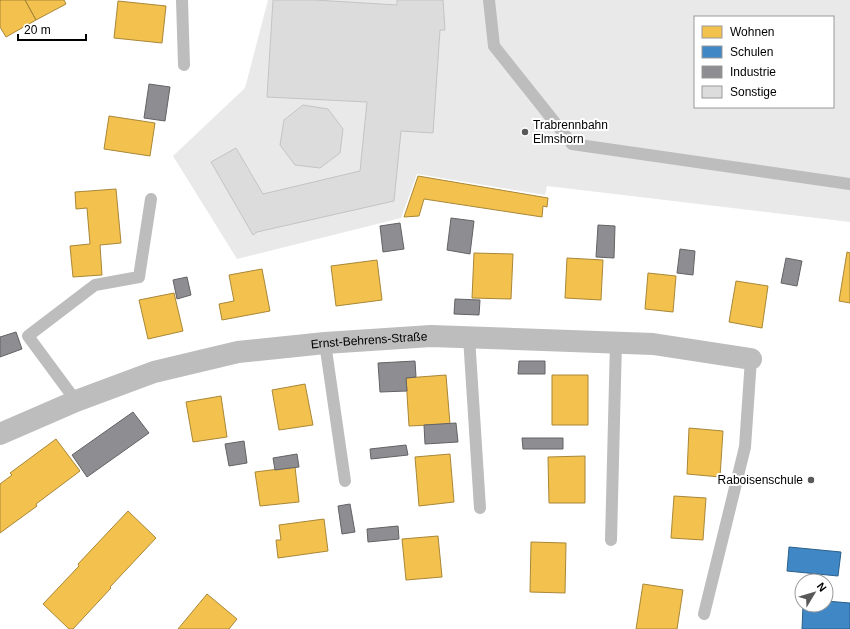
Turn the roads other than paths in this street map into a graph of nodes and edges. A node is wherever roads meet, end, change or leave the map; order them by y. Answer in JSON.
{"nodes":[{"id":1,"x":182,"y":0,"type":"edge"},
{"id":2,"x":489,"y":0,"type":"edge"},
{"id":3,"x":184,"y":65,"type":"dead end"},
{"id":4,"x":850,"y":184,"type":"edge"},
{"id":5,"x":151,"y":198,"type":"dead end"},
{"id":6,"x":469,"y":337,"type":"junction"},
{"id":7,"x":325,"y":342,"type":"junction"},
{"id":8,"x":616,"y":342,"type":"junction"},
{"id":9,"x":751,"y":359,"type":"joint"},
{"id":10,"x":76,"y":401,"type":"junction"},
{"id":11,"x":0,"y":434,"type":"edge"},
{"id":12,"x":345,"y":481,"type":"dead end"},
{"id":13,"x":480,"y":508,"type":"dead end"},
{"id":14,"x":610,"y":540,"type":"dead end"},
{"id":15,"x":704,"y":614,"type":"dead end"}],
"edges":[{"from":1,"to":3,"type":"lane"},
{"from":2,"to":4,"type":"lane"},
{"from":5,"to":10,"type":"lane"},
{"from":6,"to":7,"type":"street","name":"Ernst-Behrens-Straße"},
{"from":6,"to":8,"type":"street","name":"Ernst-Behrens-Straße"},
{"from":6,"to":13,"type":"lane"},
{"from":7,"to":10,"type":"street","name":"Ernst-Behrens-Straße"},
{"from":7,"to":12,"type":"lane"},
{"from":8,"to":9,"type":"street","name":"Ernst-Behrens-Straße"},
{"from":8,"to":14,"type":"lane"},
{"from":9,"to":15,"type":"lane"},
{"from":10,"to":11,"type":"street","name":"Ernst-Behrens-Straße"}]}
